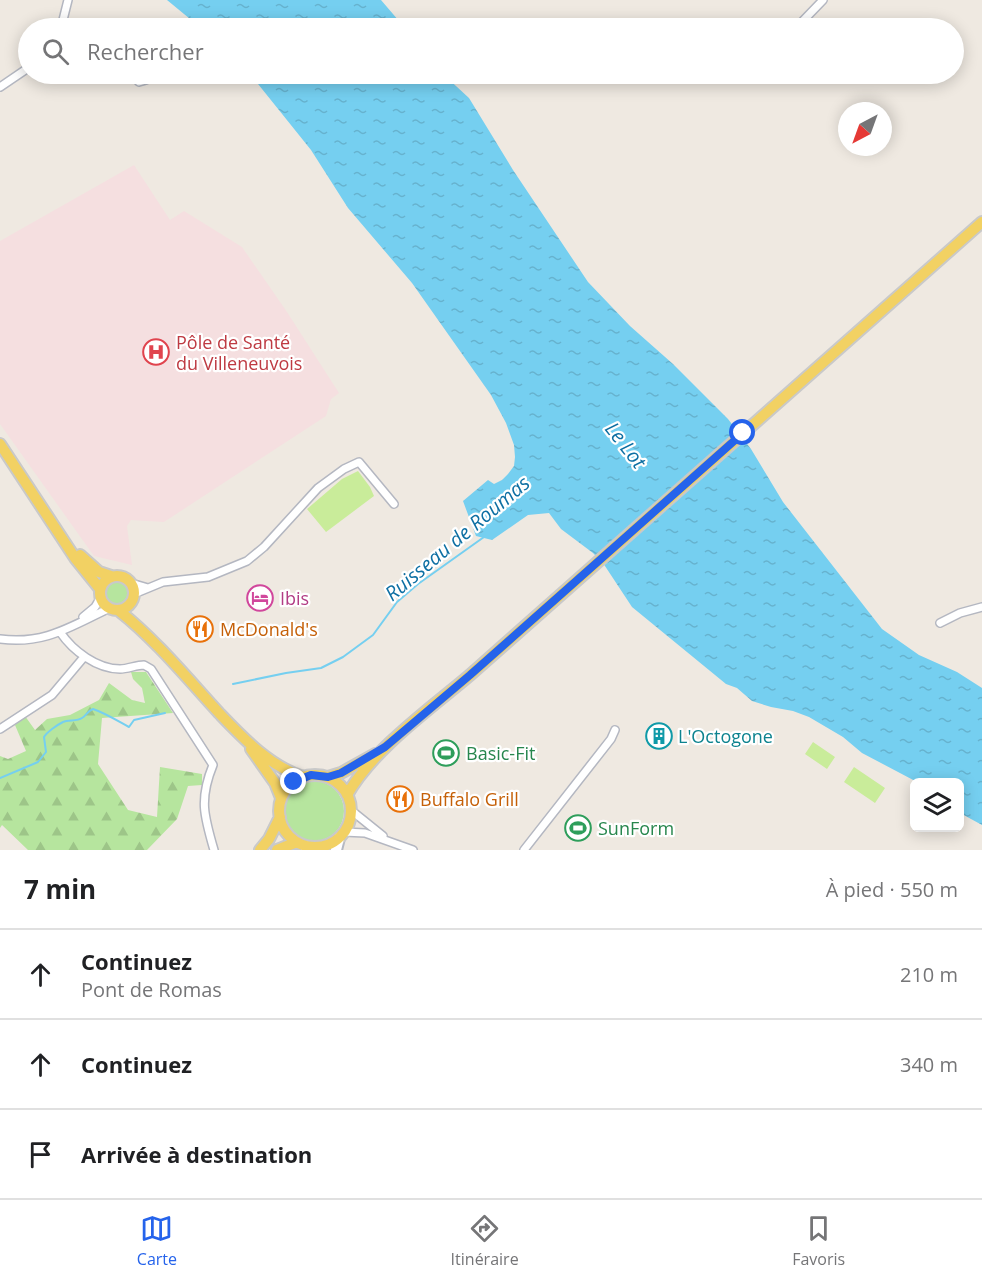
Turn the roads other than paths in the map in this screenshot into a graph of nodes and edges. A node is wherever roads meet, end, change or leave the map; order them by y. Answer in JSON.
{"nodes":[{"id":1,"x":68,"y":0,"type":"edge"},
{"id":2,"x":823,"y":0,"type":"edge"},
{"id":3,"x":64,"y":18,"type":"edge"},
{"id":4,"x":806,"y":18,"type":"edge"},
{"id":5,"x":18,"y":75,"type":"edge"},
{"id":6,"x":0,"y":87,"type":"edge"},
{"id":7,"x":982,"y":222,"type":"edge"},
{"id":8,"x":0,"y":444,"type":"edge"},
{"id":9,"x":394,"y":504,"type":"dead end"},
{"id":10,"x":66,"y":543,"type":"junction"},
{"id":11,"x":111,"y":576,"type":"junction"},
{"id":12,"x":148,"y":588,"type":"junction"},
{"id":13,"x":100,"y":593,"type":"junction"},
{"id":14,"x":132,"y":593,"type":"junction"},
{"id":15,"x":982,"y":607,"type":"edge"},
{"id":16,"x":114,"y":609,"type":"junction"},
{"id":17,"x":940,"y":623,"type":"dead end"},
{"id":18,"x":74,"y":624,"type":"junction"},
{"id":19,"x":60,"y":632,"type":"junction"},
{"id":20,"x":148,"y":638,"type":"junction"},
{"id":21,"x":0,"y":639,"type":"edge"},
{"id":22,"x":84,"y":657,"type":"junction"},
{"id":23,"x":0,"y":729,"type":"edge"},
{"id":24,"x":615,"y":730,"type":"dead end"},
{"id":25,"x":240,"y":734,"type":"junction"},
{"id":26,"x":385,"y":747,"type":"junction"},
{"id":27,"x":303,"y":777,"type":"junction"},
{"id":28,"x":328,"y":777,"type":"junction"},
{"id":29,"x":347,"y":795,"type":"junction"},
{"id":30,"x":281,"y":798,"type":"junction"},
{"id":31,"x":352,"y":811,"type":"junction"},
{"id":32,"x":280,"y":817,"type":"junction"},
{"id":33,"x":342,"y":835,"type":"junction"},
{"id":34,"x":387,"y":840,"type":"junction"},
{"id":35,"x":304,"y":846,"type":"edge"},
{"id":36,"x":214,"y":850,"type":"edge"},
{"id":37,"x":260,"y":850,"type":"edge"},
{"id":38,"x":277,"y":850,"type":"edge"},
{"id":39,"x":336,"y":850,"type":"edge"},
{"id":40,"x":413,"y":850,"type":"edge"},
{"id":41,"x":525,"y":850,"type":"edge"}],
"edges":[{"from":1,"to":3,"type":"street"},
{"from":2,"to":4,"type":"street"},
{"from":5,"to":6,"type":"street"},
{"from":7,"to":26,"type":"main road"},
{"from":8,"to":10,"type":"main road"},
{"from":9,"to":12,"type":"street"},
{"from":10,"to":11,"type":"main road"},
{"from":10,"to":13,"type":"main road"},
{"from":11,"to":13,"type":"main road"},
{"from":11,"to":14,"type":"main road"},
{"from":12,"to":14,"type":"street"},
{"from":12,"to":14,"type":"street"},
{"from":13,"to":16,"type":"main road"},
{"from":13,"to":18,"type":"street"},
{"from":14,"to":16,"type":"main road"},
{"from":14,"to":20,"type":"main road"},
{"from":15,"to":17,"type":"street"},
{"from":16,"to":18,"type":"street"},
{"from":16,"to":20,"type":"main road"},
{"from":18,"to":19,"type":"street"},
{"from":19,"to":21,"type":"street"},
{"from":19,"to":22,"type":"street"},
{"from":20,"to":25,"type":"main road"},
{"from":22,"to":23,"type":"street"},
{"from":22,"to":36,"type":"street"},
{"from":24,"to":41,"type":"street"},
{"from":25,"to":27,"type":"main road"},
{"from":25,"to":30,"type":"main road"},
{"from":26,"to":28,"type":"main road"},
{"from":26,"to":29,"type":"main road"},
{"from":27,"to":28,"type":"main road"},
{"from":27,"to":30,"type":"main road"},
{"from":28,"to":29,"type":"main road"},
{"from":29,"to":31,"type":"main road"},
{"from":30,"to":32,"type":"main road"},
{"from":31,"to":33,"type":"main road"},
{"from":31,"to":34,"type":"street"},
{"from":32,"to":35,"type":"main road"},
{"from":32,"to":37,"type":"main road"},
{"from":33,"to":34,"type":"street"},
{"from":33,"to":35,"type":"main road"},
{"from":33,"to":39,"type":"main road"},
{"from":34,"to":40,"type":"street"},
{"from":35,"to":38,"type":"main road"}]}
